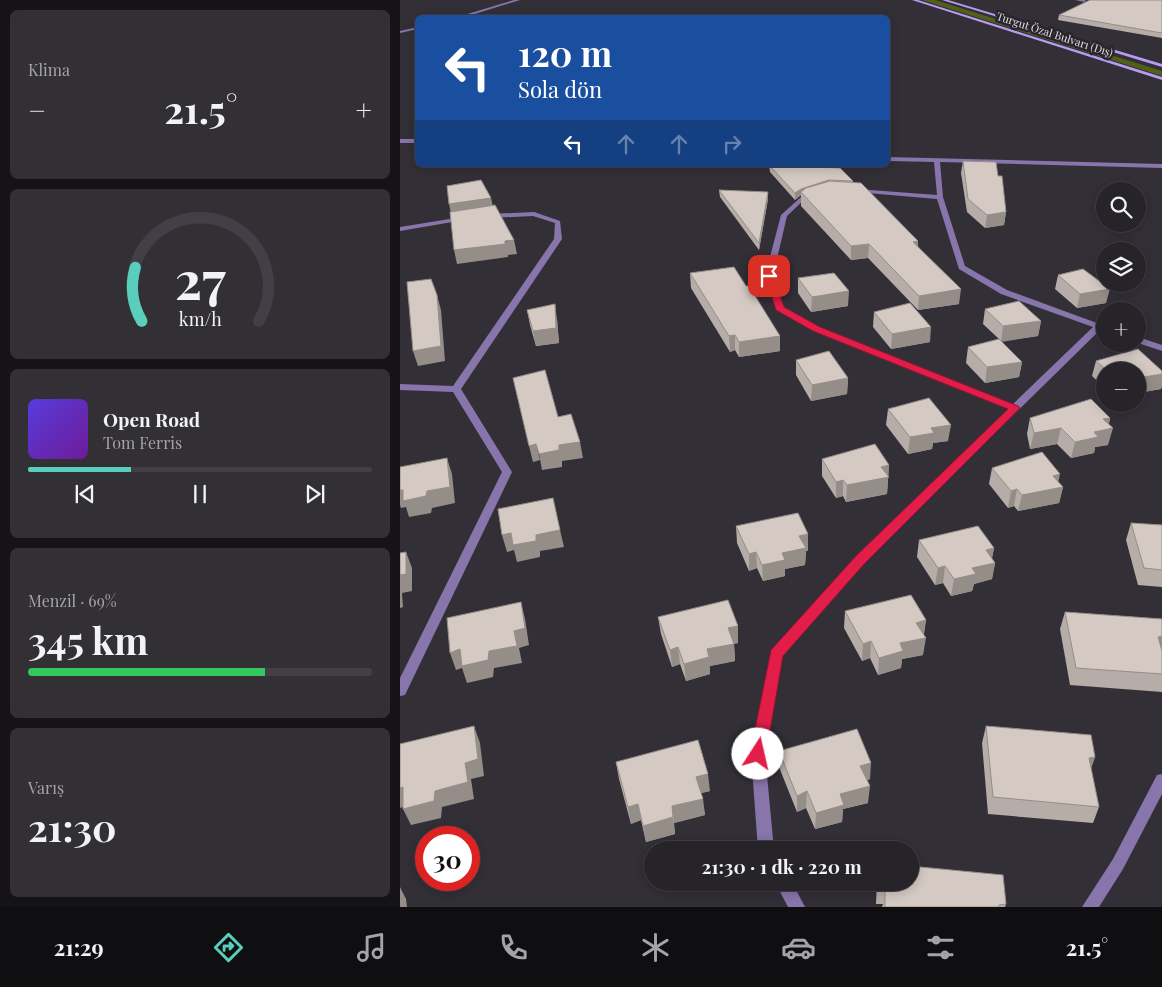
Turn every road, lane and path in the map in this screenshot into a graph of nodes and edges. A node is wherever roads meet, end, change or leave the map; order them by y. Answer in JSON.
{"nodes":[{"id":1,"x":518,"y":0,"type":"edge"},
{"id":2,"x":914,"y":0,"type":"edge"},
{"id":3,"x":944,"y":0,"type":"edge"},
{"id":4,"x":1077,"y":0,"type":"edge"},
{"id":5,"x":1084,"y":1,"type":"edge"},
{"id":6,"x":466,"y":15,"type":"edge"},
{"id":7,"x":415,"y":29,"type":"edge"},
{"id":8,"x":400,"y":32,"type":"edge"},
{"id":9,"x":1162,"y":66,"type":"edge"},
{"id":10,"x":1162,"y":79,"type":"edge"},
{"id":11,"x":400,"y":141,"type":"edge"},
{"id":12,"x":415,"y":142,"type":"edge"},
{"id":13,"x":890,"y":159,"type":"edge"},
{"id":14,"x":937,"y":161,"type":"junction"},
{"id":15,"x":1162,"y":166,"type":"edge"},
{"id":16,"x":849,"y":191,"type":"edge"},
{"id":17,"x":820,"y":193,"type":"edge"},
{"id":18,"x":940,"y":196,"type":"junction"},
{"id":19,"x":400,"y":229,"type":"edge"},
{"id":20,"x":1096,"y":326,"type":"edge"},
{"id":21,"x":1096,"y":333,"type":"edge"},
{"id":22,"x":1146,"y":343,"type":"edge"},
{"id":23,"x":1162,"y":348,"type":"edge"},
{"id":24,"x":400,"y":386,"type":"edge"},
{"id":25,"x":456,"y":389,"type":"junction"},
{"id":26,"x":1015,"y":408,"type":"junction"},
{"id":27,"x":400,"y":691,"type":"edge"},
{"id":28,"x":1162,"y":780,"type":"edge"},
{"id":29,"x":765,"y":841,"type":"edge"},
{"id":30,"x":788,"y":891,"type":"edge"},
{"id":31,"x":797,"y":907,"type":"edge"},
{"id":32,"x":1090,"y":907,"type":"edge"}],
"edges":[{"from":1,"to":6,"type":"street"},
{"from":2,"to":10,"type":"main road","name":"Turgut Özal Bulvarı (Dış)"},
{"from":3,"to":9,"type":"main road","name":"Turgut Özal Bulvarı (Dış)"},
{"from":4,"to":5,"type":"street"},
{"from":7,"to":8,"type":"street"},
{"from":11,"to":12,"type":"street"},
{"from":13,"to":14,"type":"street"},
{"from":14,"to":15,"type":"street"},
{"from":14,"to":18,"type":"street"},
{"from":16,"to":18,"type":"street"},
{"from":17,"to":26,"type":"street"},
{"from":18,"to":20,"type":"street"},
{"from":19,"to":25,"type":"street"},
{"from":21,"to":26,"type":"street"},
{"from":22,"to":23,"type":"street"},
{"from":24,"to":25,"type":"street"},
{"from":25,"to":27,"type":"street"},
{"from":26,"to":29,"type":"street"},
{"from":28,"to":32,"type":"street"},
{"from":30,"to":31,"type":"street"}]}
